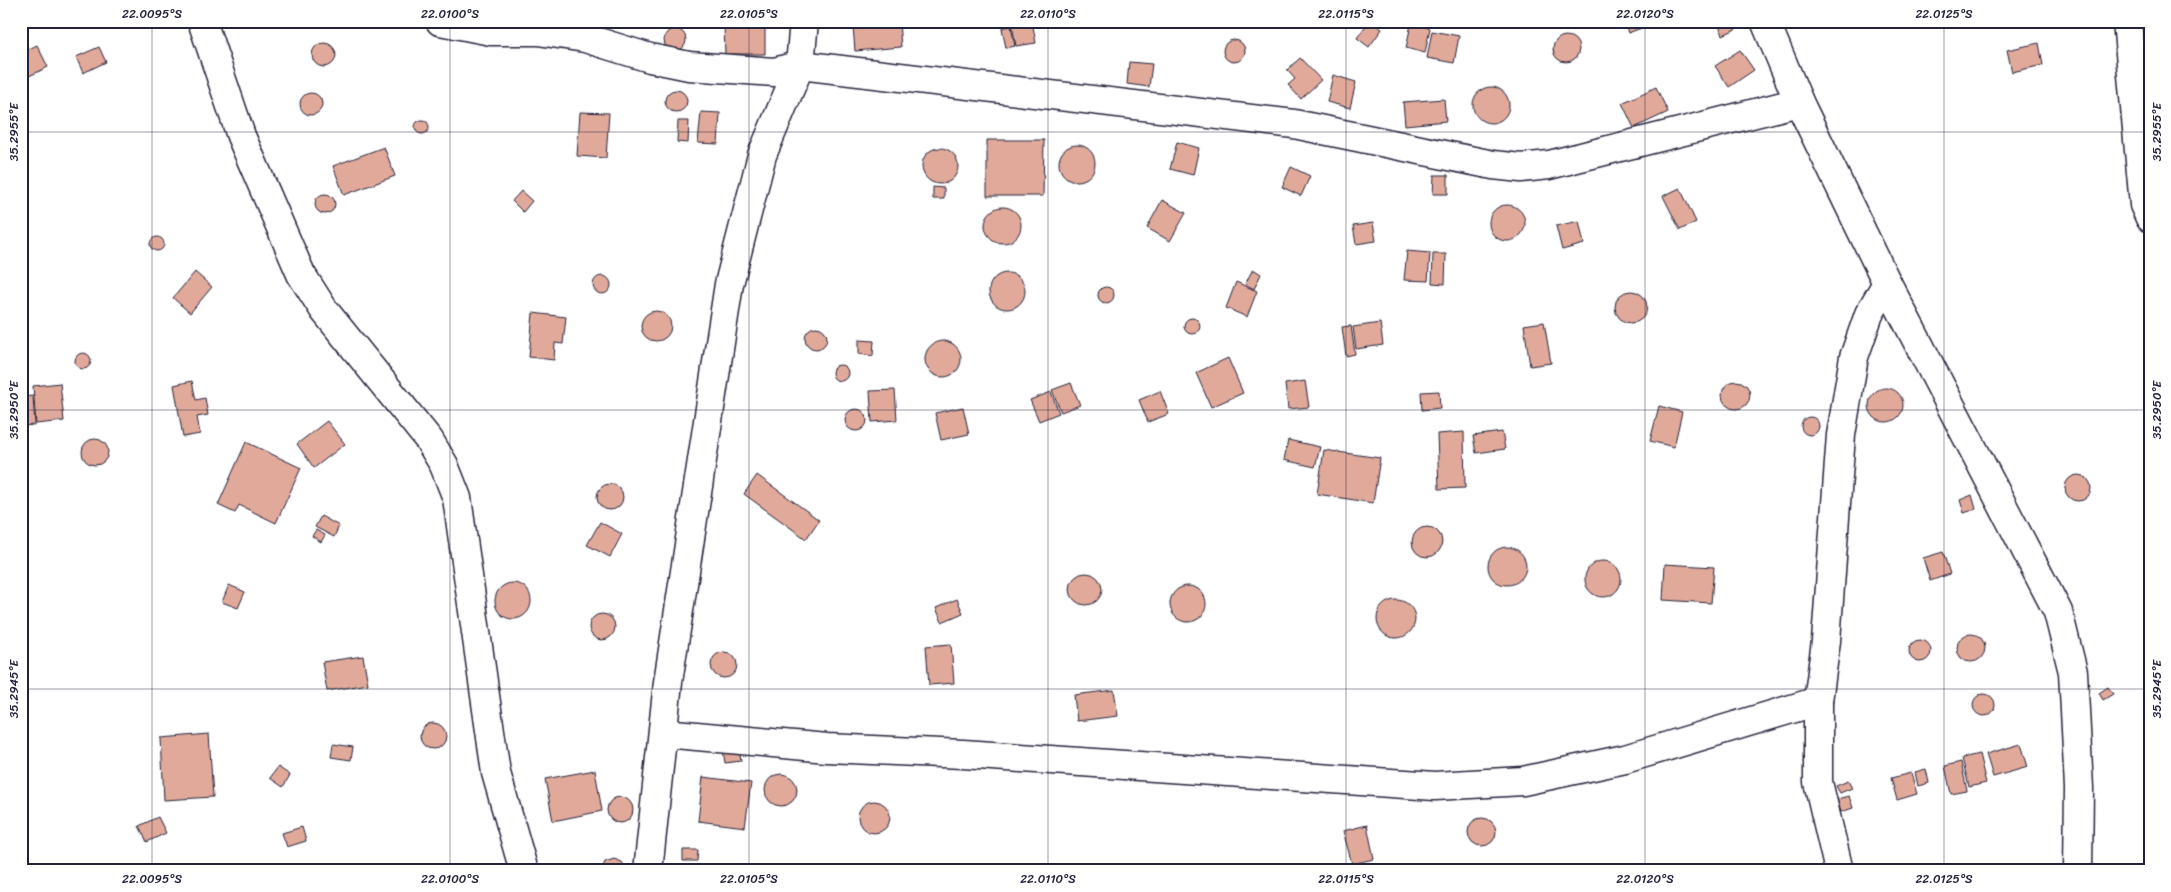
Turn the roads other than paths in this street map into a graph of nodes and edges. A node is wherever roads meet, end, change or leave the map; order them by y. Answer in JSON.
{"nodes":[{"id":1,"x":202,"y":21,"type":"edge"},
{"id":2,"x":440,"y":21,"type":"edge"},
{"id":3,"x":804,"y":21,"type":"edge"},
{"id":4,"x":1765,"y":21,"type":"edge"},
{"id":5,"x":2127,"y":21,"type":"edge"},
{"id":6,"x":800,"y":65,"type":"junction"},
{"id":7,"x":1799,"y":102,"type":"junction"},
{"id":8,"x":2150,"y":218,"type":"edge"},
{"id":9,"x":1887,"y":283,"type":"junction"},
{"id":10,"x":1818,"y":701,"type":"junction"},
{"id":11,"x":664,"y":733,"type":"junction"},
{"id":12,"x":524,"y":871,"type":"edge"},
{"id":13,"x":648,"y":871,"type":"edge"},
{"id":14,"x":1839,"y":871,"type":"edge"},
{"id":15,"x":2078,"y":871,"type":"edge"}],
"edges":[{"from":1,"to":12,"type":"street"},
{"from":2,"to":6,"type":"street"},
{"from":3,"to":6,"type":"street"},
{"from":4,"to":7,"type":"street"},
{"from":5,"to":8,"type":"street"},
{"from":6,"to":7,"type":"street"},
{"from":6,"to":11,"type":"street"},
{"from":7,"to":9,"type":"street"},
{"from":9,"to":10,"type":"street"},
{"from":9,"to":15,"type":"street"},
{"from":10,"to":11,"type":"street"},
{"from":10,"to":14,"type":"street"},
{"from":11,"to":13,"type":"street"}]}
